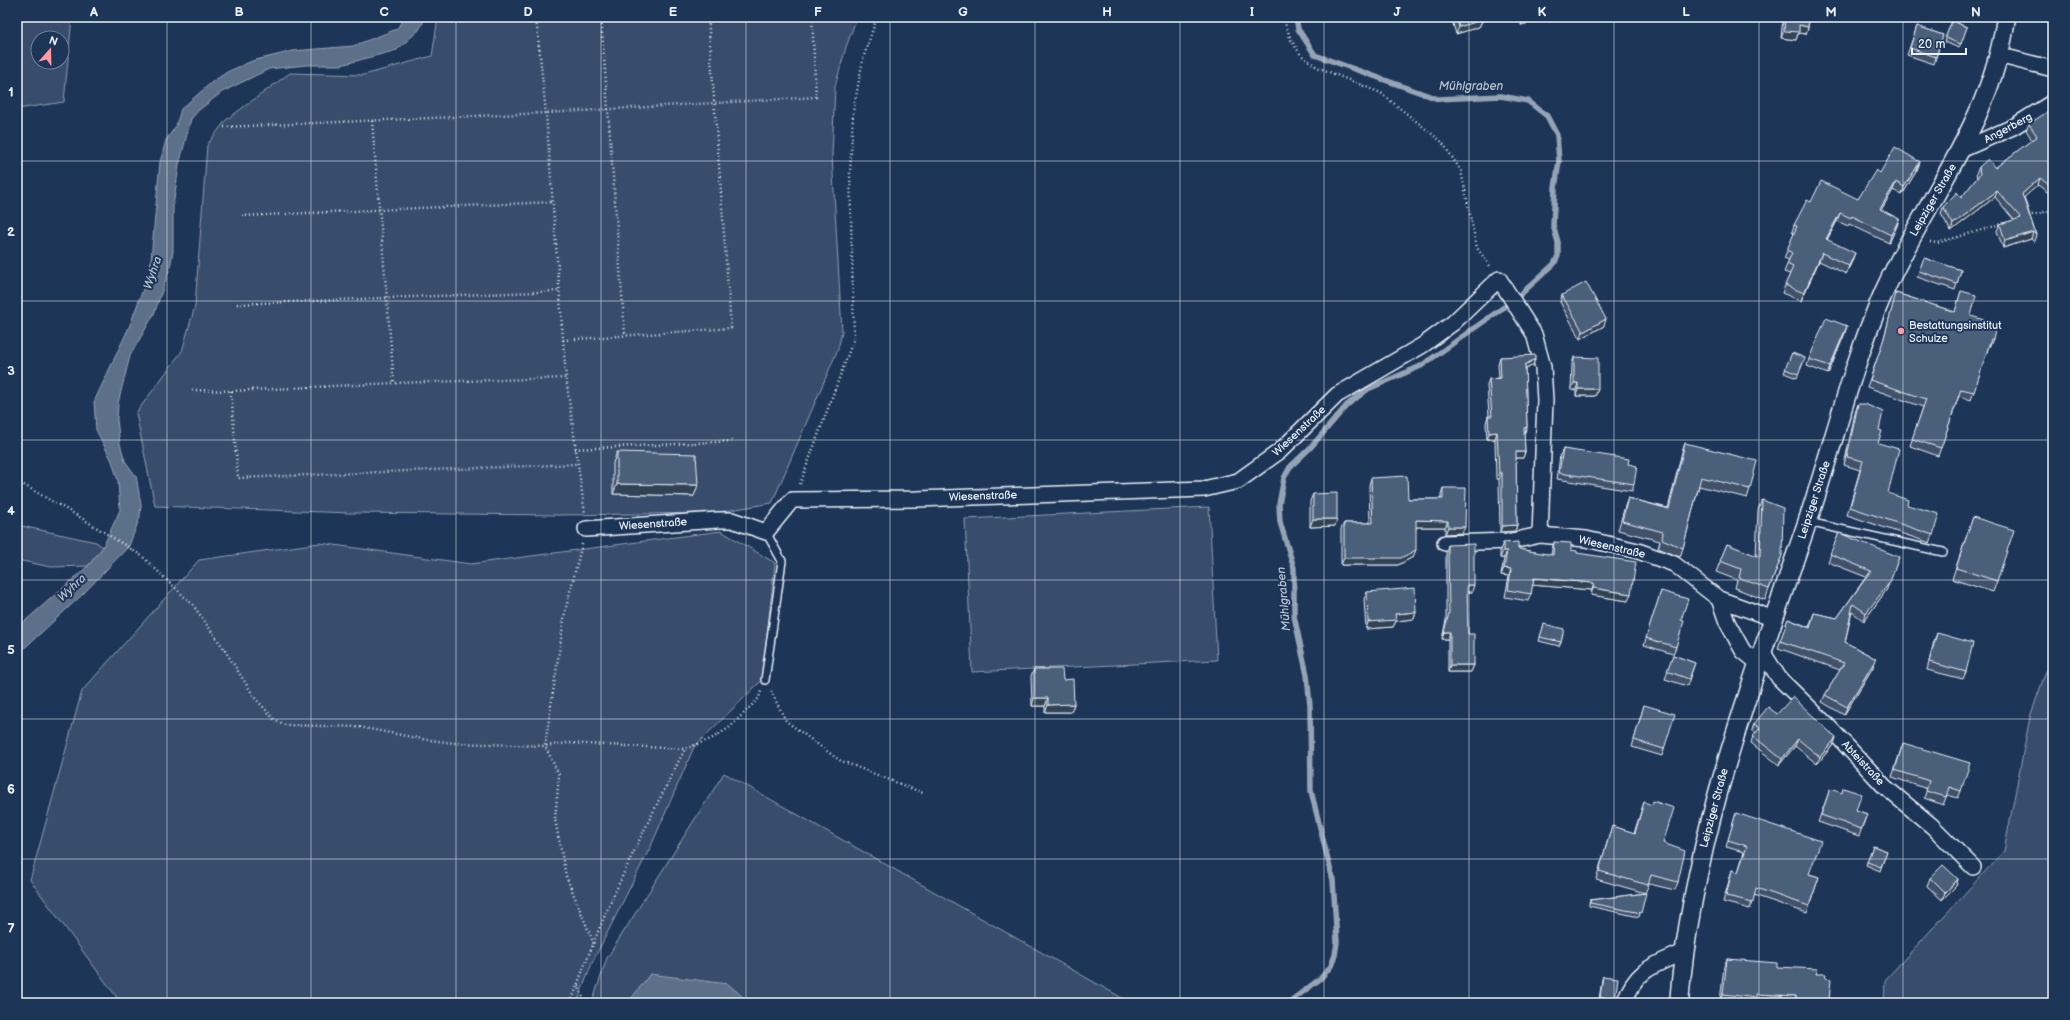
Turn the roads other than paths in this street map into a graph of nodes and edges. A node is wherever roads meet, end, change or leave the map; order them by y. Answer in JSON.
{"nodes":[{"id":1,"x":2006,"y":17,"type":"edge"},
{"id":2,"x":1998,"y":55,"type":"junction"},
{"id":3,"x":2053,"y":68,"type":"edge"},
{"id":4,"x":2053,"y":102,"type":"edge"},
{"id":5,"x":1961,"y":150,"type":"junction"},
{"id":6,"x":1807,"y":522,"type":"junction"},
{"id":7,"x":586,"y":529,"type":"road end"},
{"id":8,"x":766,"y":532,"type":"junction"},
{"id":9,"x":1540,"y":535,"type":"junction"},
{"id":10,"x":1445,"y":543,"type":"dead end"},
{"id":11,"x":1943,"y":552,"type":"dead end"},
{"id":12,"x":1719,"y":599,"type":"junction"},
{"id":13,"x":1774,"y":619,"type":"junction"},
{"id":14,"x":1760,"y":657,"type":"junction"},
{"id":15,"x":765,"y":680,"type":"road end"},
{"id":16,"x":1973,"y":867,"type":"dead end"},
{"id":17,"x":1684,"y":952,"type":"junction"},
{"id":18,"x":1624,"y":1003,"type":"edge"},
{"id":19,"x":1679,"y":1003,"type":"edge"}],
"edges":[{"from":1,"to":2,"type":"street","name":"Leipziger Straße"},
{"from":2,"to":3,"type":"street"},
{"from":2,"to":5,"type":"street","name":"Leipziger Straße"},
{"from":4,"to":5,"type":"street","name":"Angerberg"},
{"from":5,"to":6,"type":"street","name":"Leipziger Straße"},
{"from":6,"to":11,"type":"lane"},
{"from":6,"to":13,"type":"street","name":"Leipziger Straße"},
{"from":7,"to":8,"type":"street","name":"Wiesenstraße"},
{"from":8,"to":9,"type":"street","name":"Wiesenstraße"},
{"from":8,"to":15,"type":"lane"},
{"from":9,"to":10,"type":"street","name":"Wiesenstraße"},
{"from":9,"to":12,"type":"street","name":"Wiesenstraße"},
{"from":12,"to":13,"type":"street","name":"Wiesenstraße"},
{"from":12,"to":14,"type":"street"},
{"from":13,"to":14,"type":"street","name":"Leipziger Straße"},
{"from":14,"to":16,"type":"street","name":"Abteistraße"},
{"from":14,"to":17,"type":"street","name":"Leipziger Straße"},
{"from":17,"to":18,"type":"street"},
{"from":17,"to":19,"type":"street","name":"Leipziger Straße"}]}
